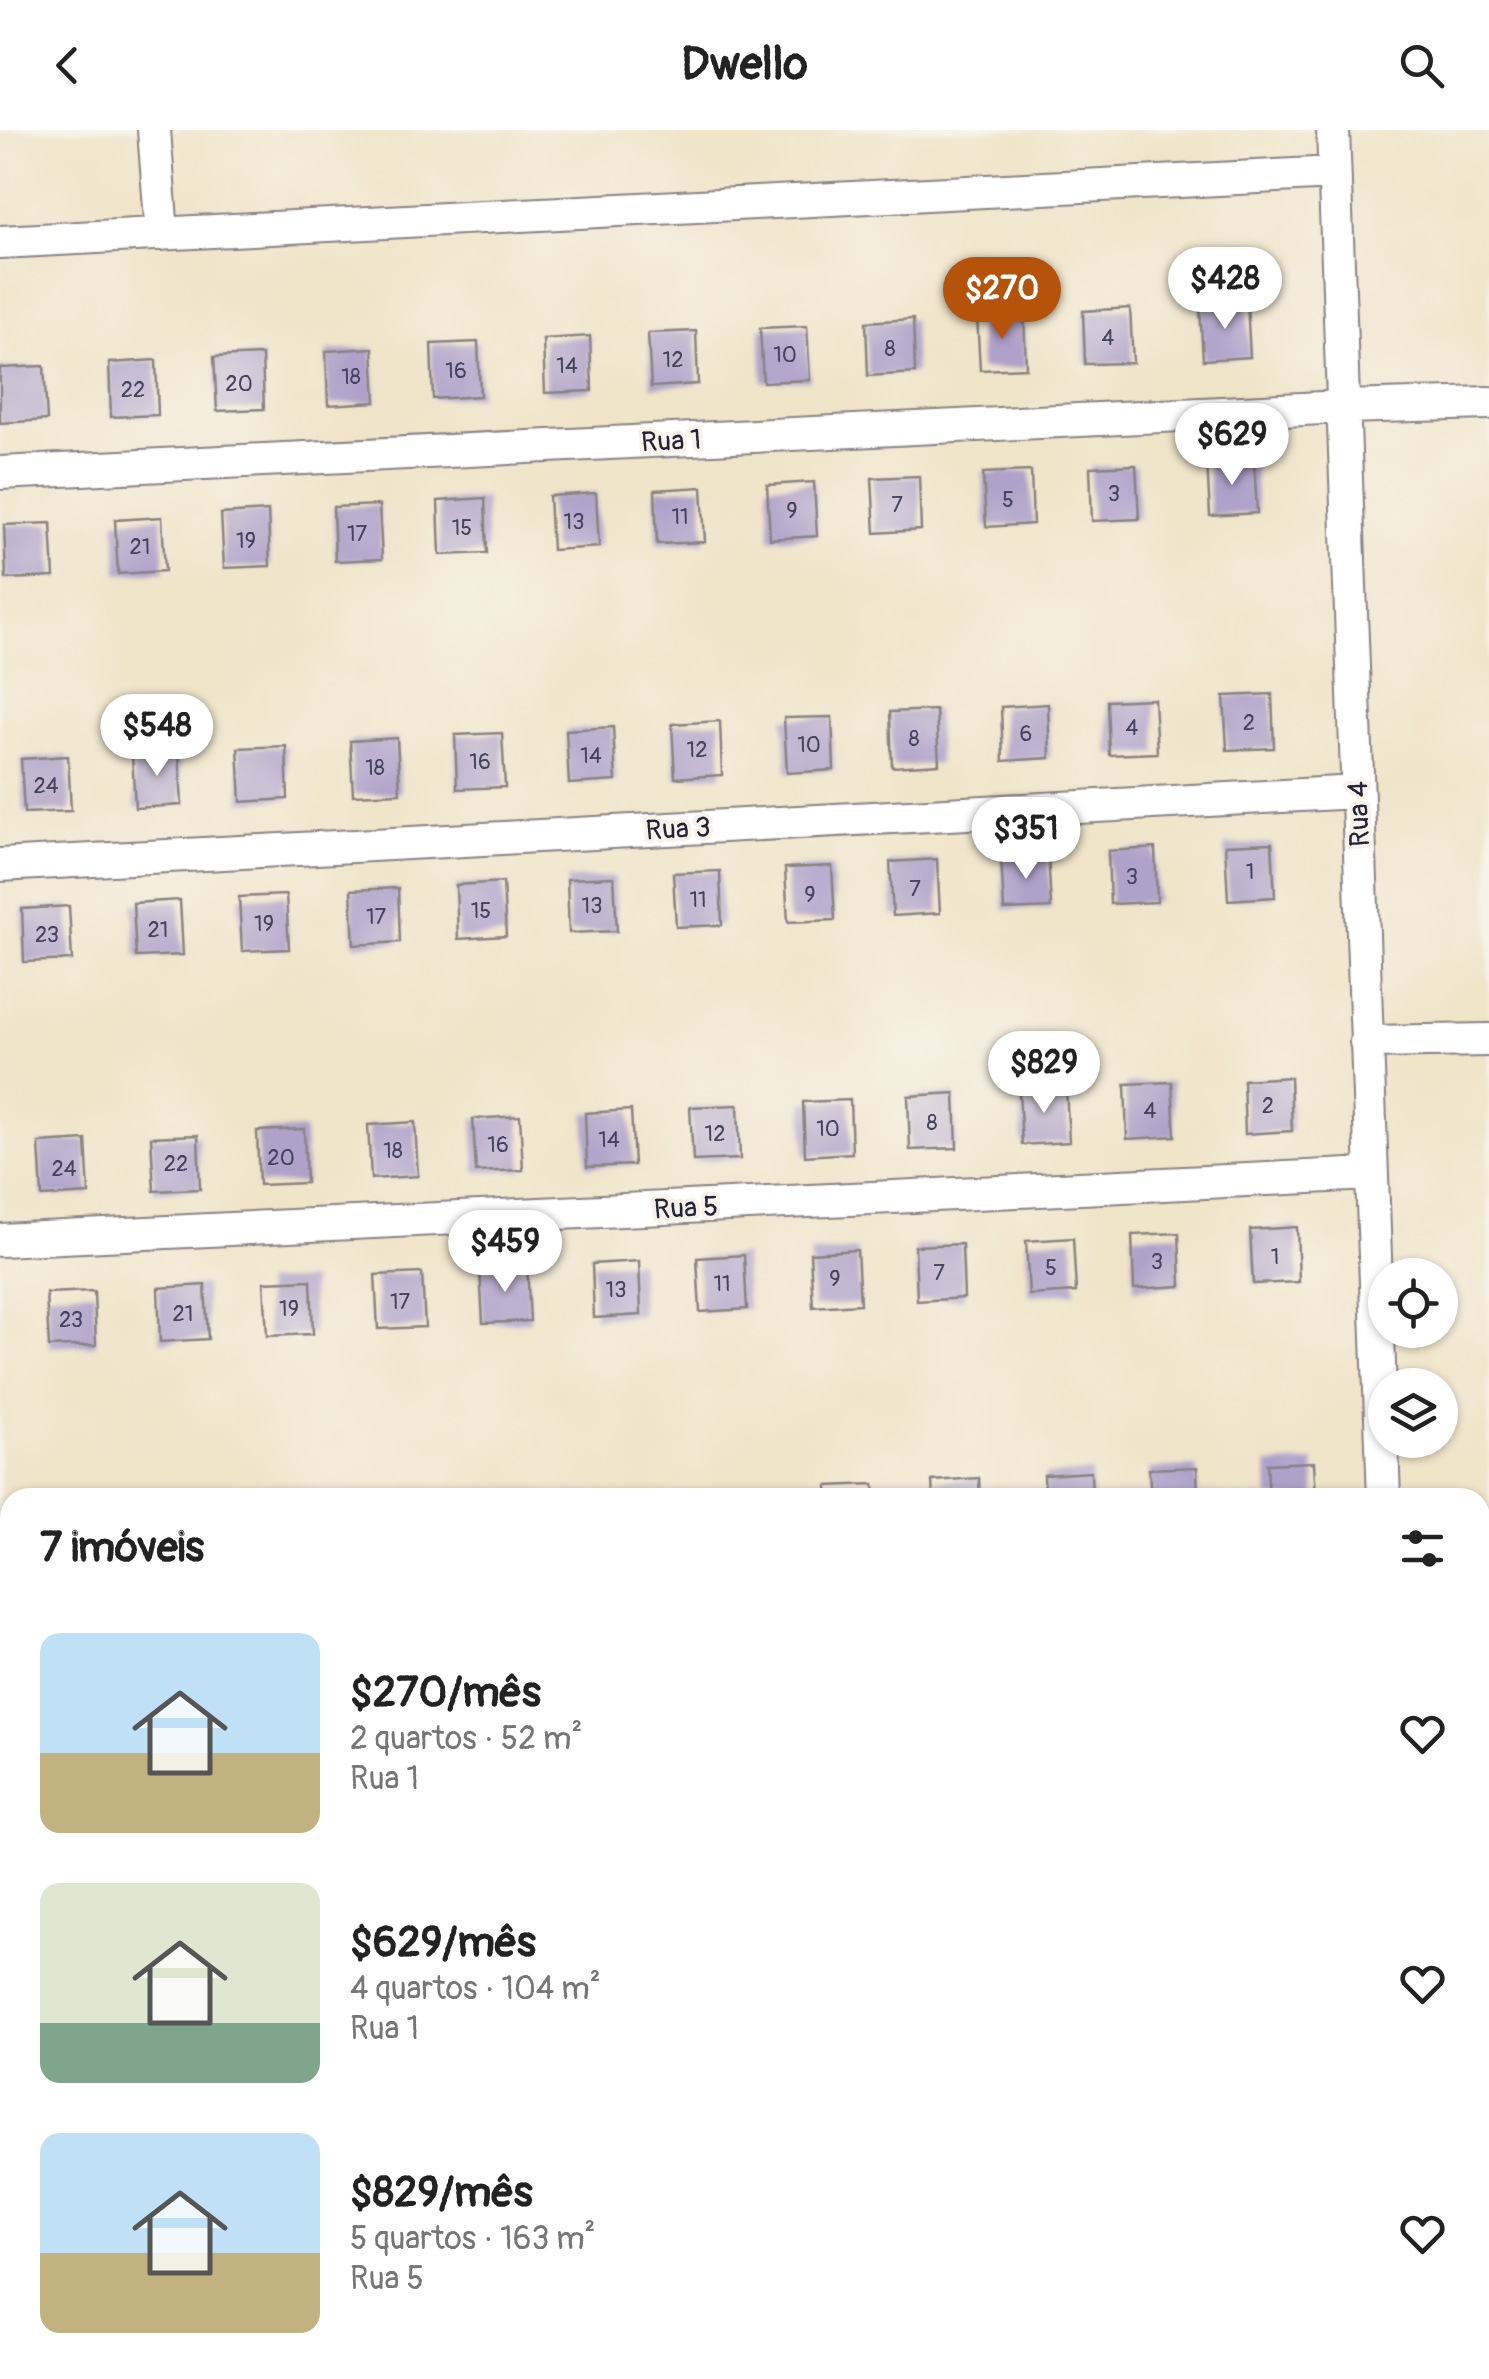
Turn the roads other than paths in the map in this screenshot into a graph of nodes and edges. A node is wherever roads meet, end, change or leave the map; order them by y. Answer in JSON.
{"nodes":[{"id":1,"x":154,"y":130,"type":"edge"},
{"id":2,"x":1333,"y":130,"type":"edge"},
{"id":3,"x":1334,"y":174,"type":"junction"},
{"id":4,"x":162,"y":234,"type":"junction"},
{"id":5,"x":0,"y":242,"type":"edge"},
{"id":6,"x":1489,"y":402,"type":"edge"},
{"id":7,"x":1343,"y":406,"type":"junction"},
{"id":8,"x":0,"y":473,"type":"edge"},
{"id":9,"x":1357,"y":792,"type":"junction"},
{"id":10,"x":0,"y":865,"type":"edge"},
{"id":11,"x":1489,"y":1040,"type":"edge"},
{"id":12,"x":1366,"y":1042,"type":"junction"},
{"id":13,"x":1371,"y":1174,"type":"junction"},
{"id":14,"x":0,"y":1240,"type":"edge"},
{"id":15,"x":1384,"y":1488,"type":"edge"}],
"edges":[{"from":1,"to":4,"type":"street"},
{"from":2,"to":3,"type":"street","name":"Rua 4"},
{"from":3,"to":4,"type":"street"},
{"from":3,"to":7,"type":"street","name":"Rua 4"},
{"from":4,"to":5,"type":"street"},
{"from":6,"to":7,"type":"street","name":"Rua 1"},
{"from":7,"to":8,"type":"street","name":"Rua 1"},
{"from":7,"to":9,"type":"street","name":"Rua 4"},
{"from":9,"to":10,"type":"street","name":"Rua 3"},
{"from":9,"to":12,"type":"street","name":"Rua 4"},
{"from":11,"to":12,"type":"street"},
{"from":12,"to":13,"type":"street","name":"Rua 4"},
{"from":13,"to":14,"type":"street","name":"Rua 5"},
{"from":13,"to":15,"type":"street","name":"Rua 4"}]}
